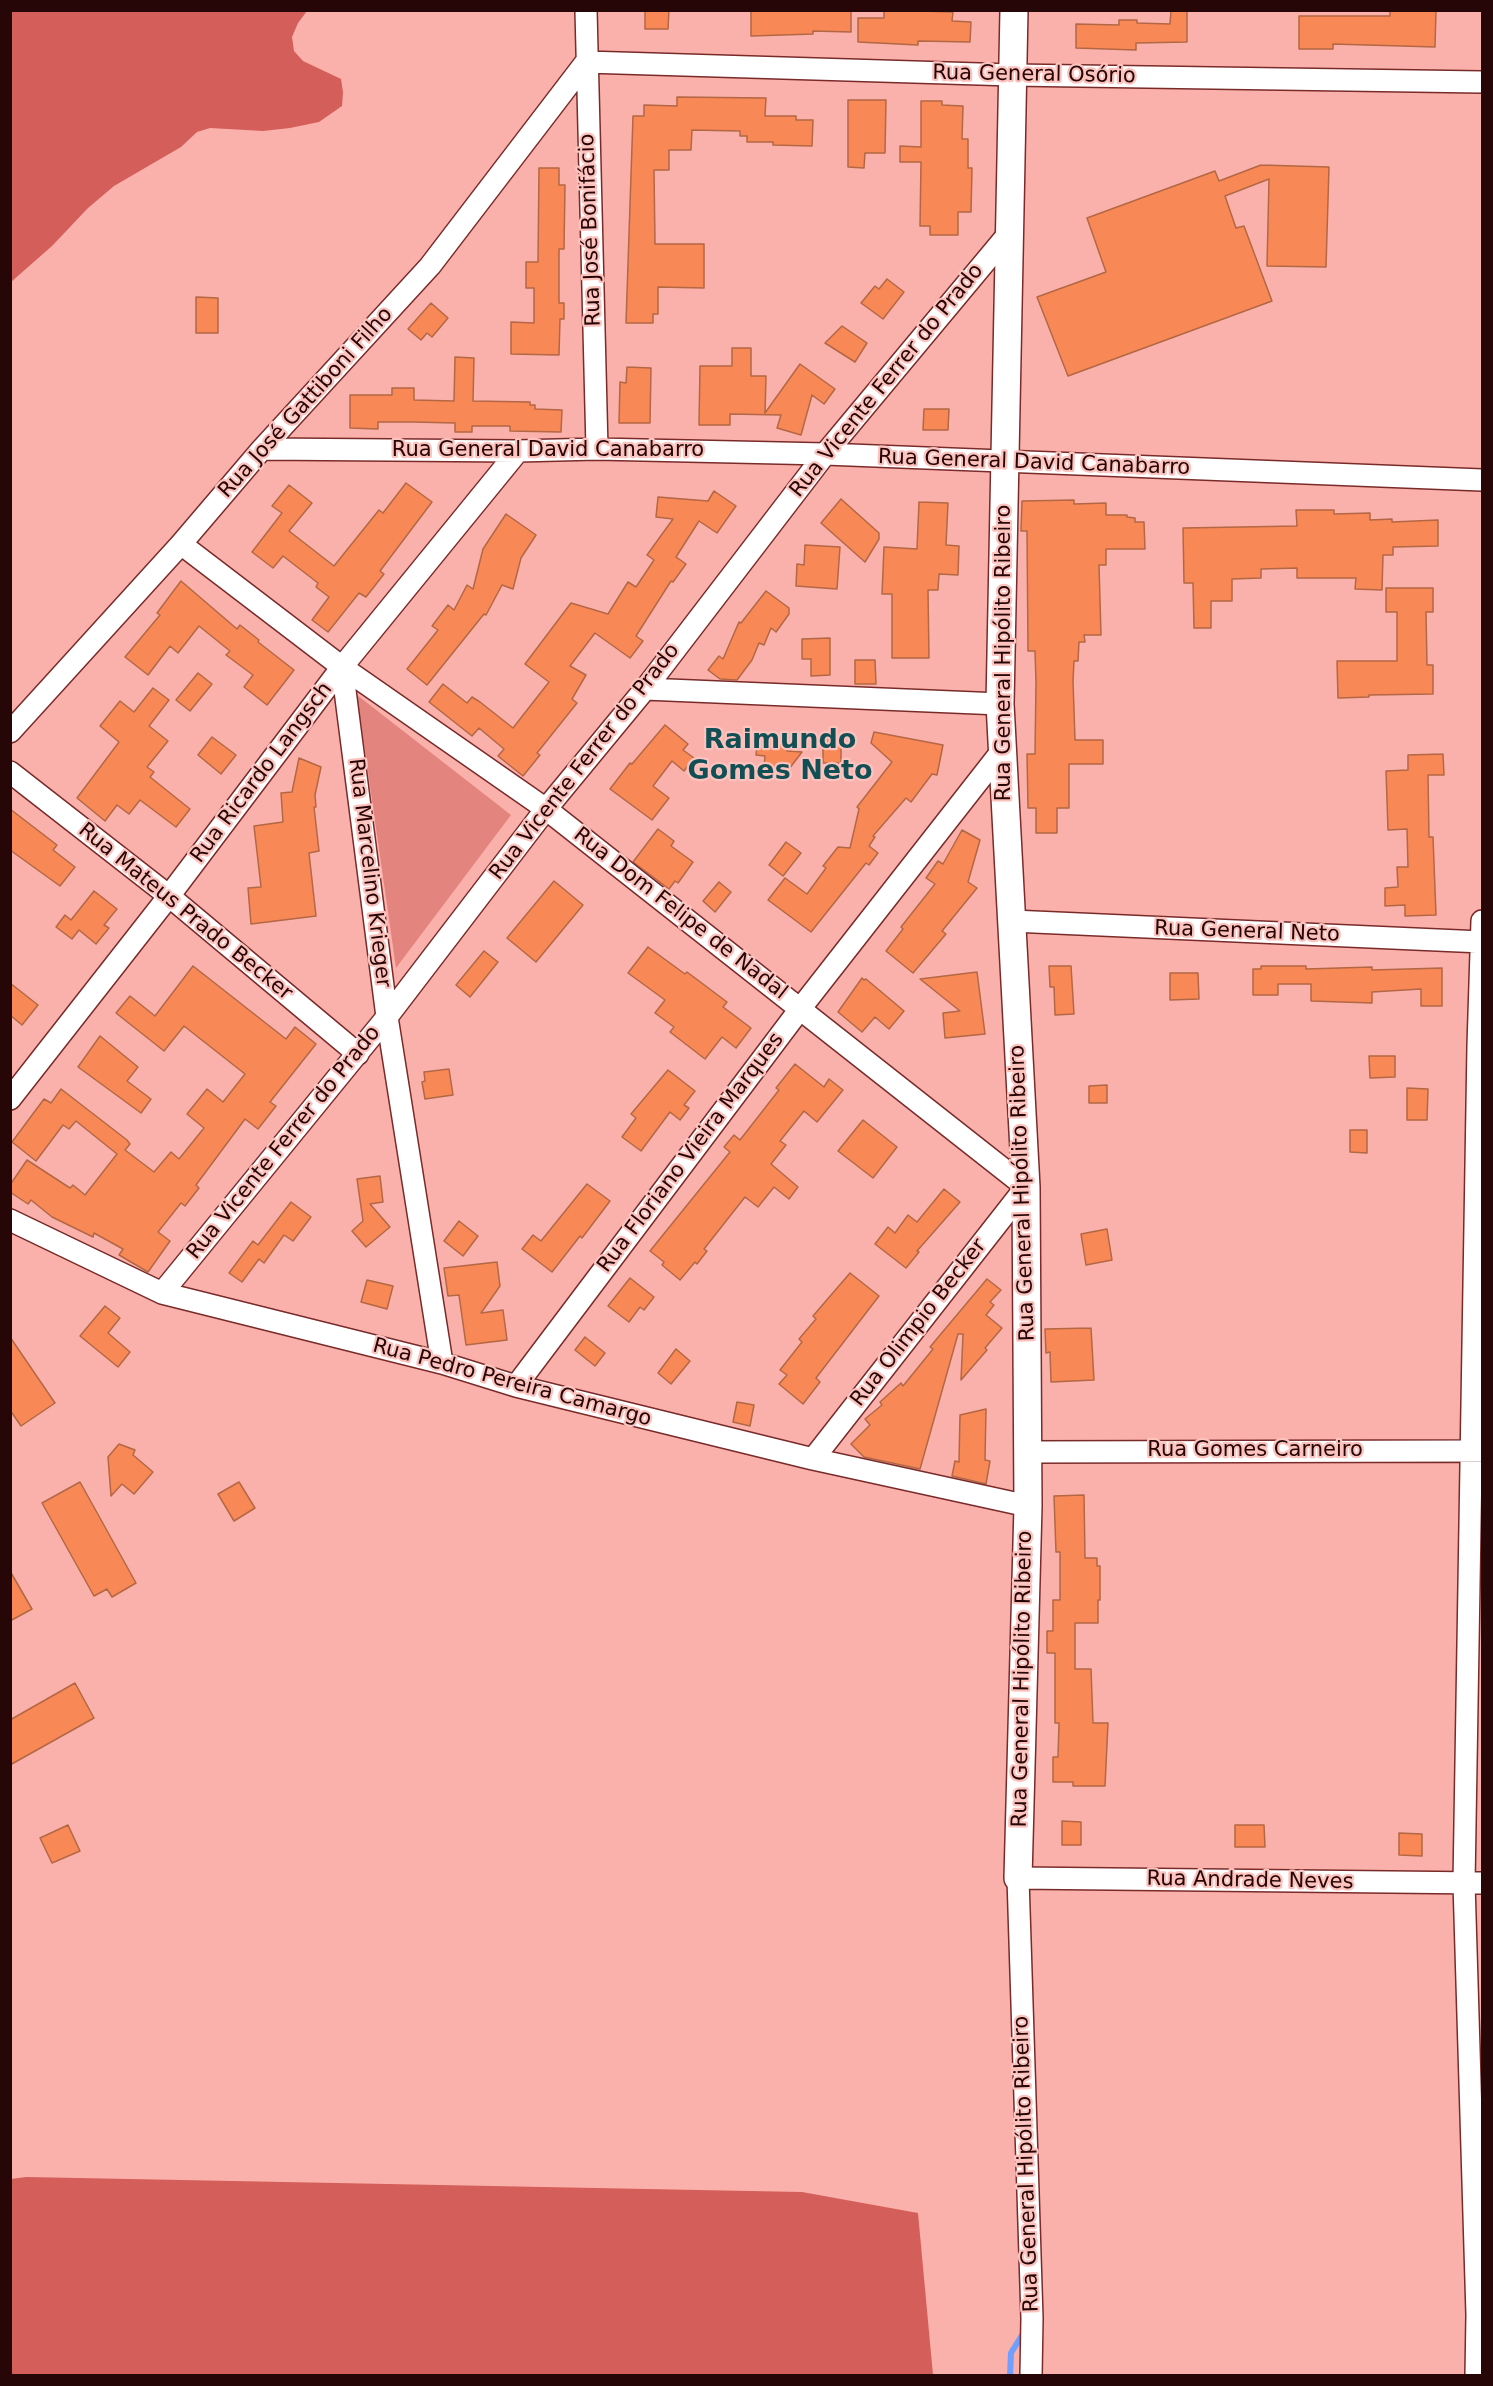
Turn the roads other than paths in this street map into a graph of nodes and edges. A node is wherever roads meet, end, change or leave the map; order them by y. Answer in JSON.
{"nodes":[{"id":1,"x":586,"y":10,"type":"edge"},
{"id":2,"x":1014,"y":10,"type":"edge"},
{"id":3,"x":586,"y":62,"type":"junction"},
{"id":4,"x":1012,"y":75,"type":"junction"},
{"id":5,"x":1482,"y":82,"type":"edge"},
{"id":6,"x":1010,"y":232,"type":"junction"},
{"id":7,"x":261,"y":449,"type":"junction"},
{"id":8,"x":597,"y":449,"type":"junction"},
{"id":9,"x":518,"y":451,"type":"junction"},
{"id":10,"x":825,"y":454,"type":"junction"},
{"id":11,"x":1005,"y":462,"type":"junction"},
{"id":12,"x":1482,"y":480,"type":"edge"},
{"id":13,"x":181,"y":544,"type":"junction"},
{"id":14,"x":342,"y":667,"type":"junction"},
{"id":15,"x":645,"y":689,"type":"junction"},
{"id":16,"x":1000,"y":704,"type":"junction"},
{"id":17,"x":10,"y":732,"type":"edge"},
{"id":18,"x":1001,"y":752,"type":"junction"},
{"id":19,"x":10,"y":772,"type":"edge"},
{"id":20,"x":546,"y":808,"type":"junction"},
{"id":21,"x":169,"y":897,"type":"junction"},
{"id":22,"x":1012,"y":921,"type":"junction"},
{"id":23,"x":1482,"y":921,"type":"edge"},
{"id":24,"x":1482,"y":942,"type":"edge"},
{"id":25,"x":800,"y":1009,"type":"junction"},
{"id":26,"x":387,"y":1017,"type":"junction"},
{"id":27,"x":1480,"y":1047,"type":"edge"},
{"id":28,"x":358,"y":1054,"type":"junction"},
{"id":29,"x":10,"y":1099,"type":"edge"},
{"id":30,"x":1026,"y":1187,"type":"junction"},
{"id":31,"x":10,"y":1220,"type":"edge"},
{"id":32,"x":162,"y":1293,"type":"junction"},
{"id":33,"x":442,"y":1363,"type":"junction"},
{"id":34,"x":516,"y":1386,"type":"junction"},
{"id":35,"x":1476,"y":1451,"type":"edge"},
{"id":36,"x":1028,"y":1452,"type":"junction"},
{"id":37,"x":813,"y":1459,"type":"junction"},
{"id":38,"x":1028,"y":1506,"type":"junction"},
{"id":39,"x":1018,"y":1878,"type":"junction"},
{"id":40,"x":1473,"y":1883,"type":"edge"},
{"id":41,"x":1030,"y":2376,"type":"edge"},
{"id":42,"x":1476,"y":2376,"type":"edge"}],
"edges":[{"from":1,"to":3,"type":"street","name":"Rua José Bonifácio"},
{"from":2,"to":4,"type":"street","name":"Rua General Hipólito Ribeiro"},
{"from":3,"to":4,"type":"street","name":"Rua General Osório"},
{"from":3,"to":7,"type":"street","name":"Rua José Gattiboni Filho"},
{"from":3,"to":8,"type":"street","name":"Rua José Bonifácio"},
{"from":4,"to":5,"type":"street","name":"Rua General Osório"},
{"from":4,"to":6,"type":"street","name":"Rua General Hipólito Ribeiro"},
{"from":6,"to":10,"type":"street","name":"Rua Vicente Ferrer do Prado"},
{"from":6,"to":11,"type":"street","name":"Rua General Hipólito Ribeiro"},
{"from":7,"to":9,"type":"street","name":"Rua General David Canabarro"},
{"from":7,"to":13,"type":"street","name":"Rua José Gattiboni Filho"},
{"from":8,"to":9,"type":"street","name":"Rua General David Canabarro"},
{"from":8,"to":10,"type":"street","name":"Rua General David Canabarro"},
{"from":9,"to":14,"type":"street","name":"Rua Ricardo Langsch"},
{"from":10,"to":11,"type":"street","name":"Rua General David Canabarro"},
{"from":10,"to":15,"type":"street","name":"Rua Vicente Ferrer do Prado"},
{"from":11,"to":12,"type":"street","name":"Rua General David Canabarro"},
{"from":11,"to":16,"type":"street","name":"Rua General Hipólito Ribeiro"},
{"from":13,"to":14,"type":"street","name":"Rua Dom Felipe de Nadal"},
{"from":13,"to":17,"type":"street","name":"Rua José Gattiboni Filho"},
{"from":14,"to":20,"type":"street","name":"Rua Dom Felipe de Nadal"},
{"from":14,"to":21,"type":"street","name":"Rua Ricardo Langsch"},
{"from":14,"to":26,"type":"street","name":"Rua Marcelino Krieger"},
{"from":15,"to":16,"type":"street"},
{"from":15,"to":20,"type":"street","name":"Rua Vicente Ferrer do Prado"},
{"from":16,"to":18,"type":"street","name":"Rua General Hipólito Ribeiro"},
{"from":18,"to":22,"type":"street","name":"Rua General Hipólito Ribeiro"},
{"from":18,"to":25,"type":"street","name":"Rua Floriano Vieira Marques"},
{"from":19,"to":21,"type":"street","name":"Rua Mateus Prado Becker"},
{"from":20,"to":25,"type":"street","name":"Rua Dom Felipe de Nadal"},
{"from":20,"to":26,"type":"street","name":"Rua Vicente Ferrer do Prado"},
{"from":21,"to":28,"type":"street","name":"Rua Mateus Prado Becker"},
{"from":21,"to":29,"type":"street","name":"Rua Ricardo Langsch"},
{"from":22,"to":24,"type":"street","name":"Rua General Neto"},
{"from":22,"to":30,"type":"street","name":"Rua General Hipólito Ribeiro"},
{"from":23,"to":24,"type":"street"},
{"from":24,"to":27,"type":"street"},
{"from":25,"to":30,"type":"street","name":"Rua Dom Felipe de Nadal"},
{"from":25,"to":34,"type":"street","name":"Rua Floriano Vieira Marques"},
{"from":26,"to":28,"type":"street","name":"Rua Vicente Ferrer do Prado"},
{"from":26,"to":33,"type":"street","name":"Rua Marcelino Krieger"},
{"from":27,"to":35,"type":"street"},
{"from":28,"to":32,"type":"street","name":"Rua Vicente Ferrer do Prado"},
{"from":30,"to":36,"type":"street","name":"Rua General Hipólito Ribeiro"},
{"from":30,"to":37,"type":"street","name":"Rua Olimpio Becker"},
{"from":31,"to":32,"type":"street","name":"Rua Pedro Pereira Camargo"},
{"from":32,"to":33,"type":"street","name":"Rua Pedro Pereira Camargo"},
{"from":33,"to":34,"type":"street","name":"Rua Pedro Pereira Camargo"},
{"from":34,"to":37,"type":"street","name":"Rua Pedro Pereira Camargo"},
{"from":35,"to":36,"type":"street","name":"Rua Gomes Carneiro"},
{"from":35,"to":40,"type":"street"},
{"from":36,"to":38,"type":"street","name":"Rua General Hipólito Ribeiro"},
{"from":37,"to":38,"type":"street","name":"Rua Pedro Pereira Camargo"},
{"from":38,"to":39,"type":"street","name":"Rua General Hipólito Ribeiro"},
{"from":39,"to":40,"type":"street","name":"Rua Andrade Neves"},
{"from":39,"to":41,"type":"street","name":"Rua General Hipólito Ribeiro"},
{"from":40,"to":42,"type":"street"}]}
